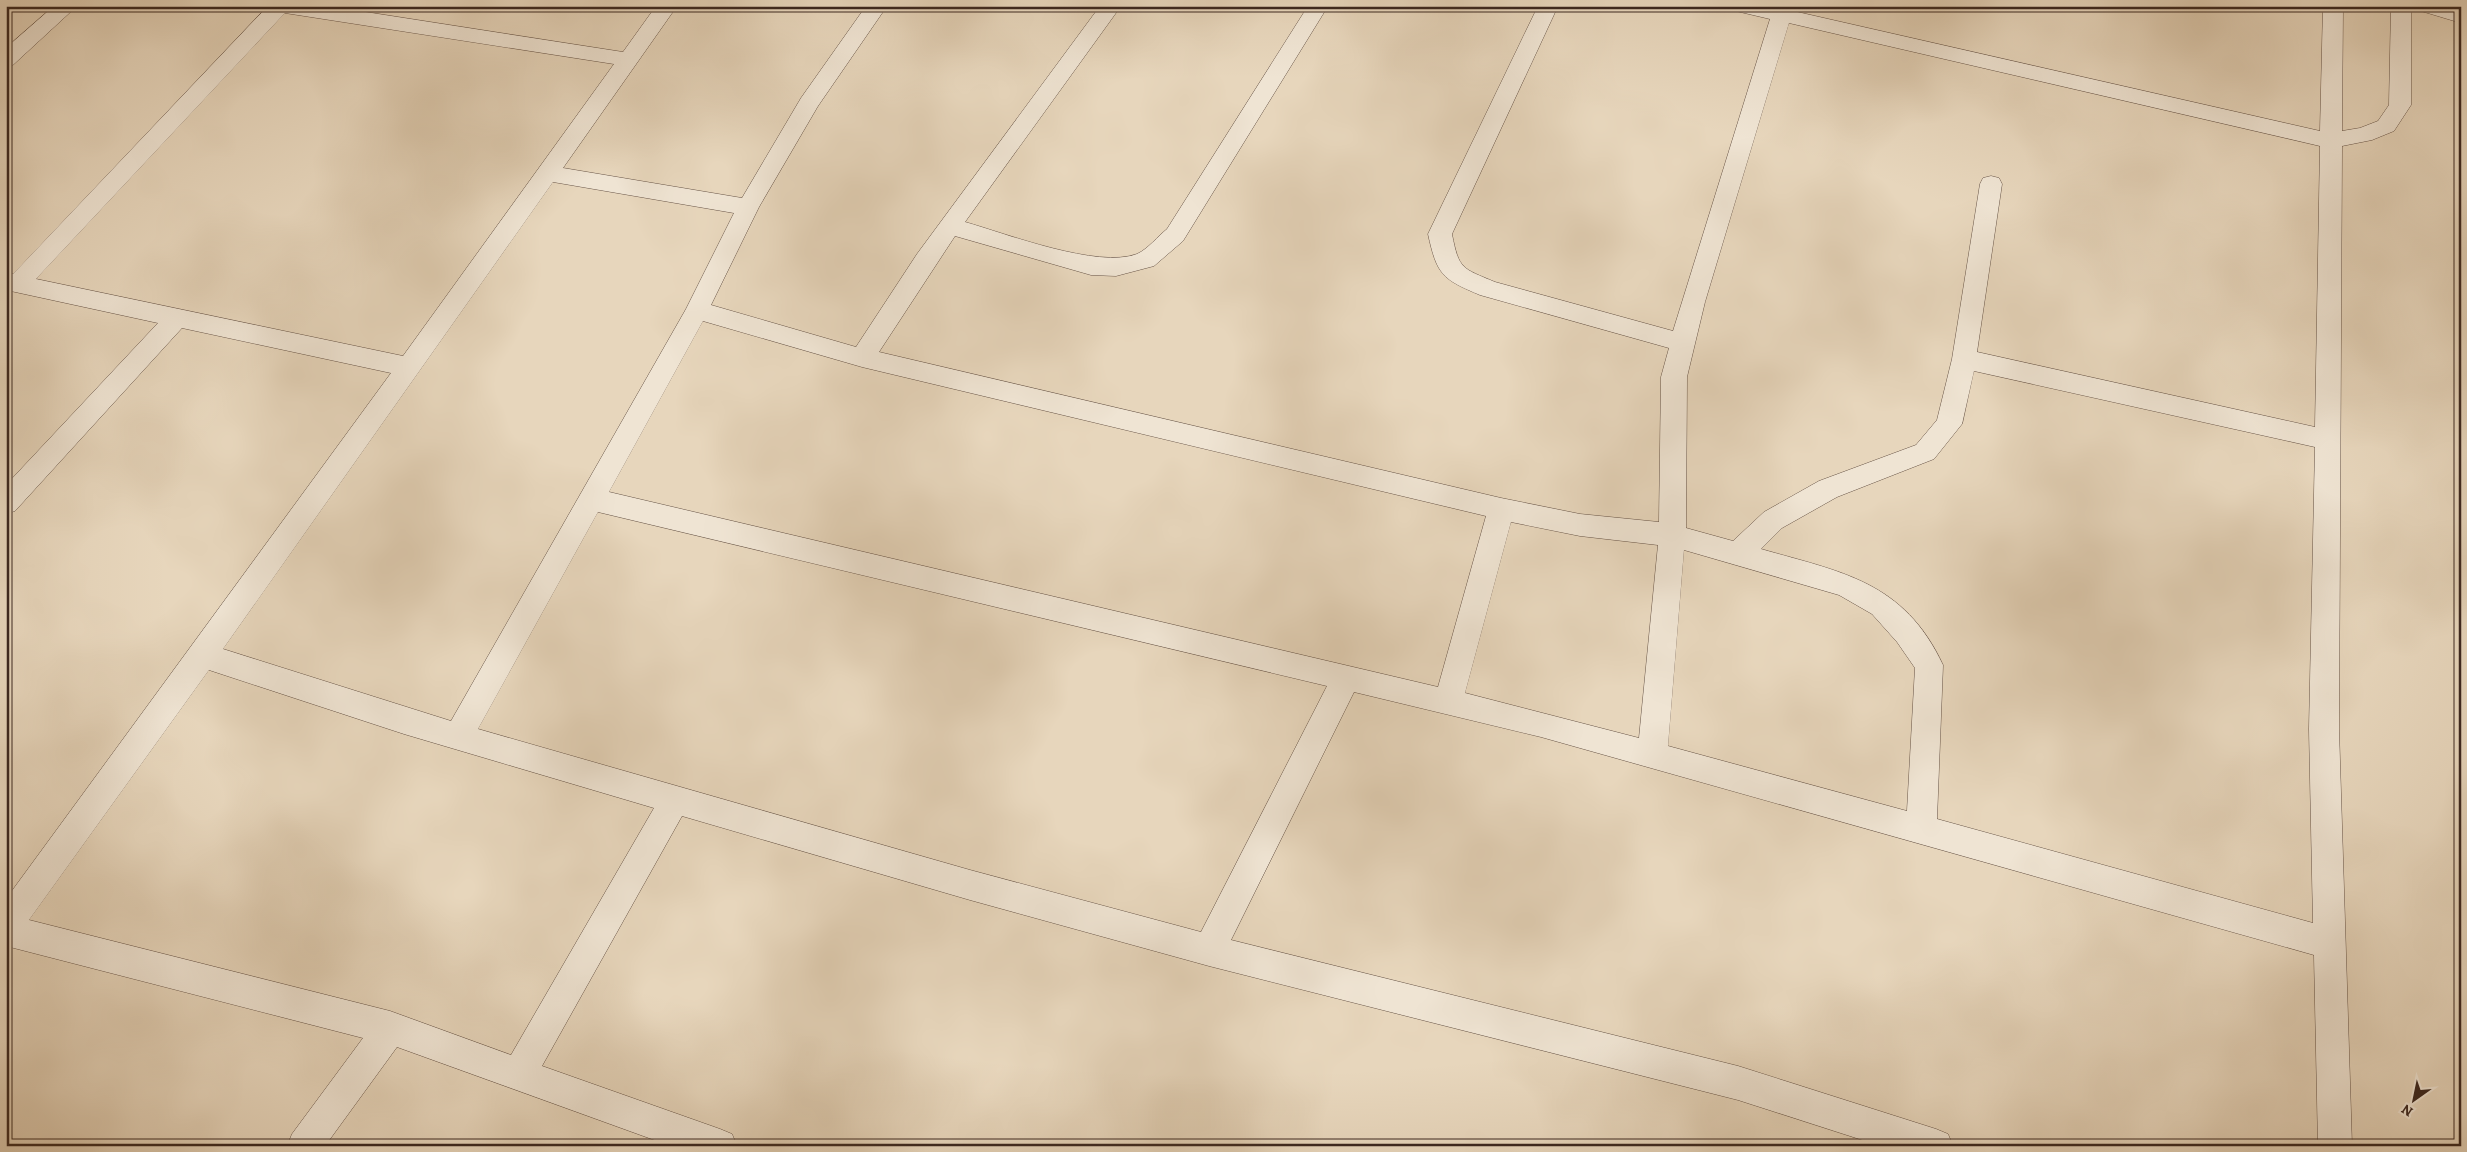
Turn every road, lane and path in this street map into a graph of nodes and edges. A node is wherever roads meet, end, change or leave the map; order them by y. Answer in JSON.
{"nodes":[{"id":1,"x":67,"y":6,"type":"edge"},
{"id":2,"x":280,"y":6,"type":"edge"},
{"id":3,"x":284,"y":6,"type":"edge"},
{"id":4,"x":667,"y":6,"type":"edge"},
{"id":5,"x":877,"y":6,"type":"edge"},
{"id":6,"x":1111,"y":6,"type":"edge"},
{"id":7,"x":1318,"y":6,"type":"edge"},
{"id":8,"x":1548,"y":6,"type":"edge"},
{"id":9,"x":1743,"y":6,"type":"edge"},
{"id":10,"x":2333,"y":6,"type":"edge"},
{"id":11,"x":2401,"y":6,"type":"edge"},
{"id":12,"x":2428,"y":6,"type":"edge"},
{"id":13,"x":1782,"y":11,"type":"edge"},
{"id":14,"x":2461,"y":17,"type":"edge"},
{"id":15,"x":6,"y":60,"type":"edge"},
{"id":16,"x":629,"y":60,"type":"junction"},
{"id":17,"x":2331,"y":141,"type":"junction"},
{"id":18,"x":547,"y":174,"type":"junction"},
{"id":19,"x":1991,"y":184,"type":"dead end"},
{"id":20,"x":748,"y":206,"type":"junction"},
{"id":21,"x":950,"y":226,"type":"junction"},
{"id":22,"x":12,"y":283,"type":"edge"},
{"id":23,"x":697,"y":310,"type":"junction"},
{"id":24,"x":177,"y":318,"type":"junction"},
{"id":25,"x":1683,"y":343,"type":"junction"},
{"id":26,"x":862,"y":358,"type":"junction"},
{"id":27,"x":1964,"y":359,"type":"junction"},
{"id":28,"x":408,"y":367,"type":"junction"},
{"id":29,"x":2328,"y":440,"type":"junction"},
{"id":30,"x":591,"y":499,"type":"junction"},
{"id":31,"x":6,"y":503,"type":"edge"},
{"id":32,"x":1501,"y":509,"type":"junction"},
{"id":33,"x":1672,"y":534,"type":"junction"},
{"id":34,"x":1738,"y":554,"type":"junction"},
{"id":35,"x":203,"y":655,"type":"junction"},
{"id":36,"x":1346,"y":678,"type":"junction"},
{"id":37,"x":1448,"y":702,"type":"junction"},
{"id":38,"x":458,"y":737,"type":"junction"},
{"id":39,"x":1652,"y":755,"type":"junction"},
{"id":40,"x":675,"y":800,"type":"junction"},
{"id":41,"x":1921,"y":830,"type":"junction"},
{"id":42,"x":6,"y":926,"type":"edge"},
{"id":43,"x":6,"y":930,"type":"edge"},
{"id":44,"x":2329,"y":943,"type":"junction"},
{"id":45,"x":1209,"y":950,"type":"junction"},
{"id":46,"x":390,"y":1028,"type":"junction"},
{"id":47,"x":519,"y":1074,"type":"junction"},
{"id":48,"x":304,"y":1146,"type":"edge"},
{"id":49,"x":720,"y":1146,"type":"edge"},
{"id":50,"x":1936,"y":1146,"type":"edge"},
{"id":51,"x":2335,"y":1146,"type":"edge"}],
"edges":[{"from":1,"to":15,"type":"street"},
{"from":2,"to":22,"type":"street"},
{"from":3,"to":16,"type":"street"},
{"from":4,"to":16,"type":"street"},
{"from":5,"to":20,"type":"street"},
{"from":6,"to":21,"type":"street"},
{"from":7,"to":21,"type":"street"},
{"from":8,"to":25,"type":"street"},
{"from":9,"to":13,"type":"street"},
{"from":10,"to":17,"type":"street"},
{"from":11,"to":17,"type":"street"},
{"from":12,"to":14,"type":"street"},
{"from":13,"to":17,"type":"street"},
{"from":13,"to":25,"type":"street"},
{"from":16,"to":18,"type":"street"},
{"from":17,"to":29,"type":"street"},
{"from":18,"to":20,"type":"street"},
{"from":18,"to":28,"type":"street"},
{"from":19,"to":27,"type":"street"},
{"from":20,"to":23,"type":"street"},
{"from":21,"to":26,"type":"street"},
{"from":22,"to":24,"type":"street"},
{"from":23,"to":26,"type":"street"},
{"from":23,"to":30,"type":"street"},
{"from":24,"to":28,"type":"street"},
{"from":24,"to":31,"type":"street"},
{"from":25,"to":33,"type":"street"},
{"from":26,"to":32,"type":"street"},
{"from":27,"to":29,"type":"street"},
{"from":27,"to":34,"type":"street"},
{"from":28,"to":35,"type":"street"},
{"from":29,"to":44,"type":"street"},
{"from":30,"to":36,"type":"street"},
{"from":30,"to":38,"type":"street"},
{"from":32,"to":33,"type":"street"},
{"from":32,"to":37,"type":"street"},
{"from":33,"to":34,"type":"street"},
{"from":33,"to":39,"type":"street"},
{"from":34,"to":41,"type":"street"},
{"from":35,"to":38,"type":"street"},
{"from":35,"to":42,"type":"street"},
{"from":36,"to":37,"type":"street"},
{"from":36,"to":45,"type":"street"},
{"from":37,"to":39,"type":"street"},
{"from":38,"to":40,"type":"street"},
{"from":39,"to":41,"type":"street"},
{"from":40,"to":45,"type":"street"},
{"from":40,"to":47,"type":"street"},
{"from":41,"to":44,"type":"street"},
{"from":43,"to":46,"type":"street"},
{"from":44,"to":51,"type":"street"},
{"from":45,"to":50,"type":"street"},
{"from":46,"to":47,"type":"street"},
{"from":46,"to":48,"type":"street"},
{"from":47,"to":49,"type":"street"}]}
